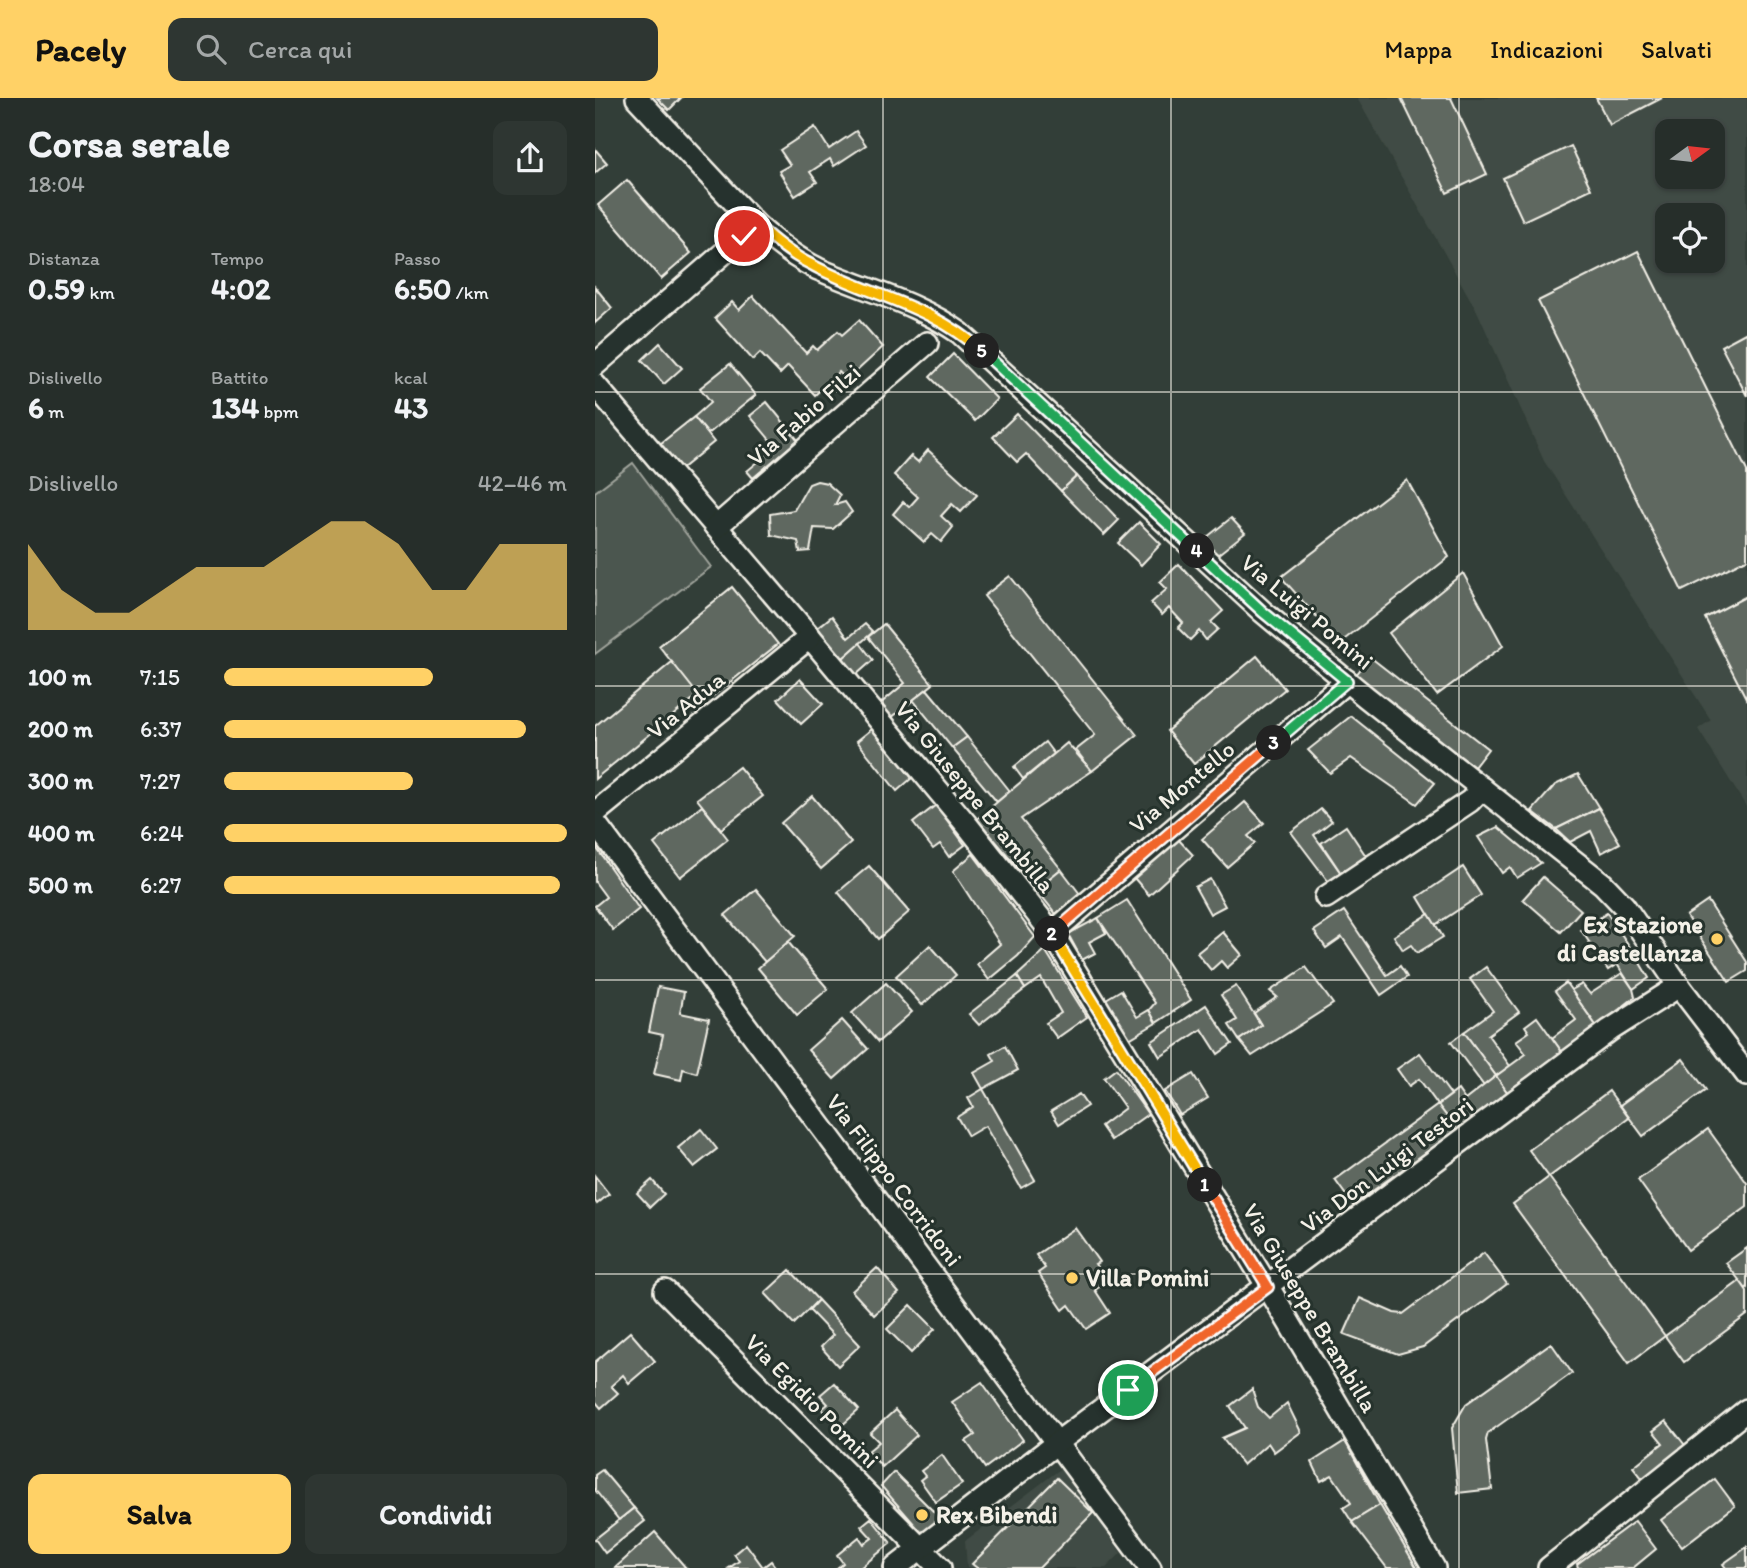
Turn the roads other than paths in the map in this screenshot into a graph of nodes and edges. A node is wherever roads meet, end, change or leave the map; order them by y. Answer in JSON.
{"nodes":[{"id":1,"x":637,"y":98,"type":"edge"},
{"id":2,"x":757,"y":225,"type":"junction"},
{"id":3,"x":927,"y":343,"type":"dead end"},
{"id":4,"x":595,"y":365,"type":"edge"},
{"id":5,"x":595,"y":385,"type":"edge"},
{"id":6,"x":716,"y":527,"type":"junction"},
{"id":7,"x":810,"y":636,"type":"junction"},
{"id":8,"x":1347,"y":681,"type":"junction"},
{"id":9,"x":1482,"y":788,"type":"junction"},
{"id":10,"x":595,"y":813,"type":"edge"},
{"id":11,"x":595,"y":823,"type":"edge"},
{"id":12,"x":1326,"y":897,"type":"dead end"},
{"id":13,"x":1052,"y":933,"type":"junction"},
{"id":14,"x":1679,"y":986,"type":"junction"},
{"id":15,"x":1747,"y":1075,"type":"edge"},
{"id":16,"x":1268,"y":1287,"type":"junction"},
{"id":17,"x":665,"y":1291,"type":"dead end"},
{"id":18,"x":1747,"y":1410,"type":"edge"},
{"id":19,"x":1058,"y":1442,"type":"junction"},
{"id":20,"x":921,"y":1548,"type":"junction"},
{"id":21,"x":895,"y":1568,"type":"edge"},
{"id":22,"x":940,"y":1568,"type":"edge"},
{"id":23,"x":1150,"y":1568,"type":"edge"},
{"id":24,"x":1434,"y":1568,"type":"edge"},
{"id":25,"x":1549,"y":1568,"type":"edge"}],
"edges":[{"from":1,"to":2,"type":"street","name":"Via Luigi Pomini"},
{"from":2,"to":4,"type":"street"},
{"from":2,"to":8,"type":"street","name":"Via Luigi Pomini"},
{"from":3,"to":6,"type":"street","name":"Via Fabio Filzi"},
{"from":5,"to":6,"type":"street","name":"Via Giuseppe Brambilla"},
{"from":6,"to":7,"type":"street","name":"Via Giuseppe Brambilla"},
{"from":7,"to":10,"type":"street","name":"Via Adua"},
{"from":7,"to":13,"type":"street","name":"Via Giuseppe Brambilla"},
{"from":8,"to":9,"type":"street","name":"Via Luigi Pomini"},
{"from":8,"to":13,"type":"street","name":"Via Montello"},
{"from":9,"to":12,"type":"street"},
{"from":9,"to":14,"type":"street","name":"Via Luigi Pomini"},
{"from":11,"to":19,"type":"street","name":"Via Filippo Corridoni"},
{"from":13,"to":16,"type":"street","name":"Via Giuseppe Brambilla"},
{"from":14,"to":15,"type":"street","name":"Via Luigi Pomini"},
{"from":14,"to":16,"type":"street","name":"Via Don Luigi Testori"},
{"from":16,"to":19,"type":"street","name":"Via Don Luigi Testori"},
{"from":16,"to":24,"type":"street","name":"Via Giuseppe Brambilla"},
{"from":17,"to":20,"type":"street","name":"Via Egidio Pomini"},
{"from":18,"to":25,"type":"street"},
{"from":19,"to":20,"type":"street","name":"Via Don Luigi Testori"},
{"from":19,"to":23,"type":"street","name":"Via Filippo Corridoni"},
{"from":20,"to":21,"type":"street","name":"Via Don Luigi Testori"},
{"from":20,"to":22,"type":"street","name":"Via Egidio Pomini"}]}
